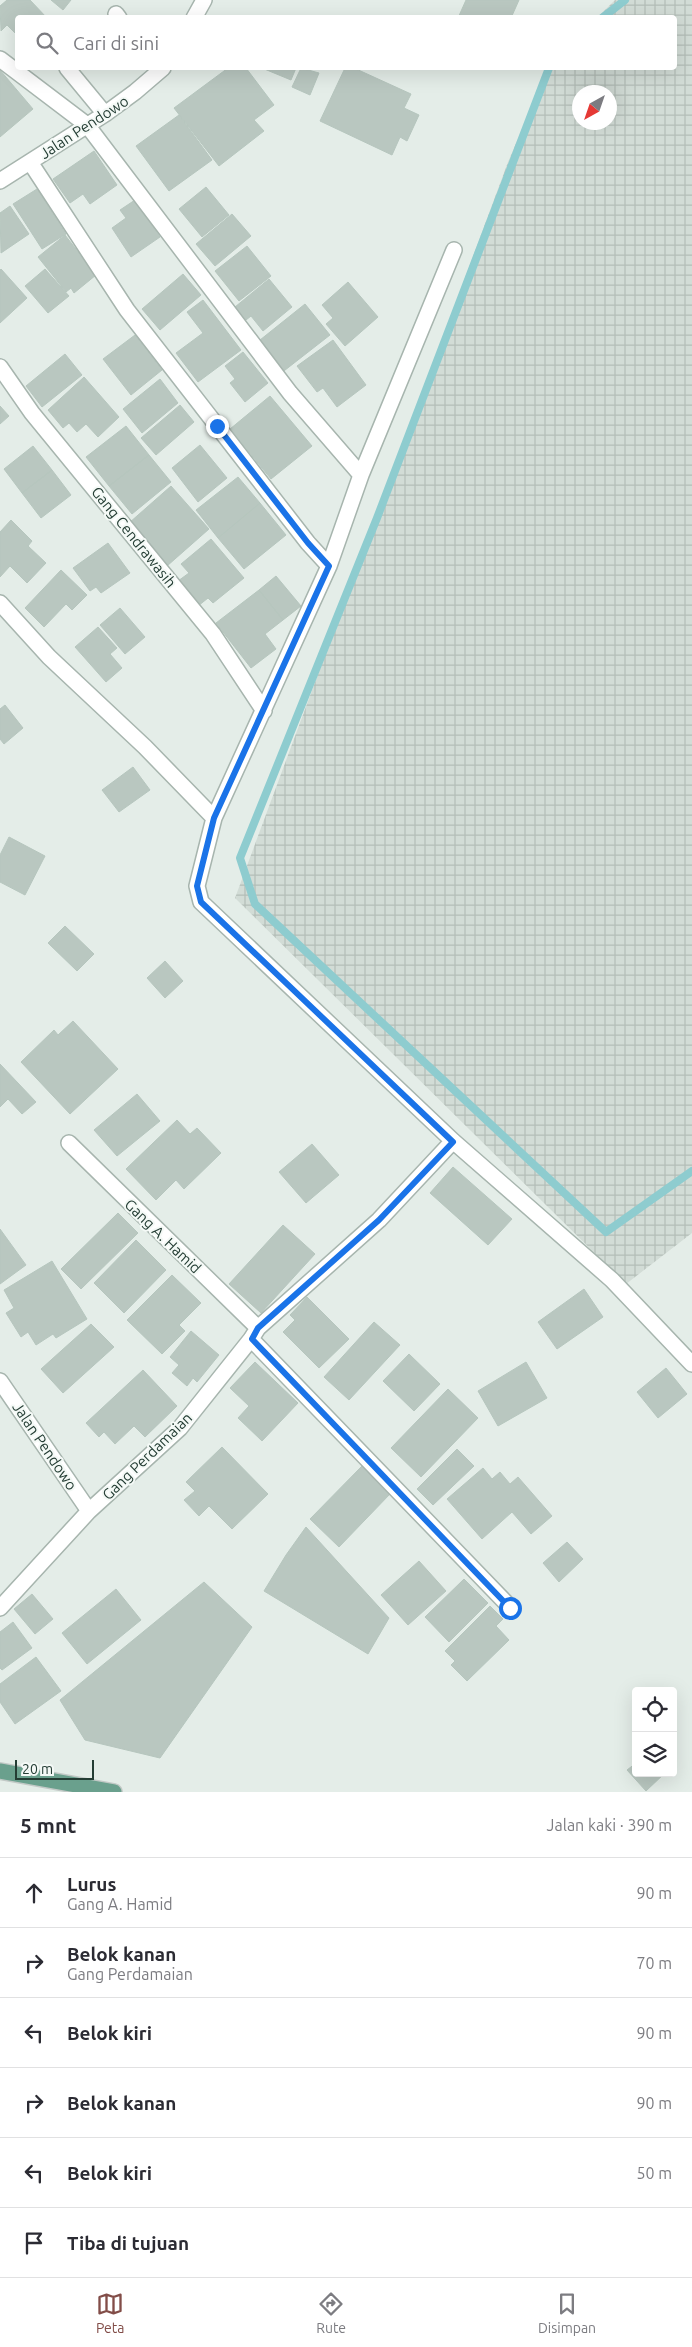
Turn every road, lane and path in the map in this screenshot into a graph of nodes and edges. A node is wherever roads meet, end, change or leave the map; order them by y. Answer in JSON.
{"nodes":[{"id":1,"x":204,"y":0,"type":"edge"},
{"id":2,"x":196,"y":15,"type":"edge"},
{"id":3,"x":0,"y":59,"type":"edge"},
{"id":4,"x":69,"y":70,"type":"edge"},
{"id":5,"x":159,"y":70,"type":"edge"},
{"id":6,"x":105,"y":114,"type":"junction"},
{"id":7,"x":87,"y":125,"type":"junction"},
{"id":8,"x":30,"y":162,"type":"junction"},
{"id":9,"x":0,"y":181,"type":"edge"},
{"id":10,"x":454,"y":250,"type":"dead end"},
{"id":11,"x":0,"y":367,"type":"edge"},
{"id":12,"x":361,"y":475,"type":"junction"},
{"id":13,"x":329,"y":566,"type":"junction"},
{"id":14,"x":0,"y":603,"type":"edge"},
{"id":15,"x":264,"y":710,"type":"junction"},
{"id":16,"x":214,"y":818,"type":"junction"},
{"id":17,"x":453,"y":1142,"type":"junction"},
{"id":18,"x":69,"y":1143,"type":"dead end"},
{"id":19,"x":255,"y":1334,"type":"junction"},
{"id":20,"x":692,"y":1364,"type":"edge"},
{"id":21,"x":0,"y":1381,"type":"edge"},
{"id":22,"x":89,"y":1511,"type":"junction"},
{"id":23,"x":0,"y":1608,"type":"edge"},
{"id":24,"x":510,"y":1608,"type":"dead end"},
{"id":25,"x":0,"y":1772,"type":"edge"},
{"id":26,"x":114,"y":1792,"type":"edge"}],
"edges":[{"from":1,"to":2,"type":"street"},
{"from":3,"to":7,"type":"street"},
{"from":4,"to":6,"type":"street"},
{"from":5,"to":6,"type":"street","name":"Jalan Pendowo"},
{"from":6,"to":7,"type":"street","name":"Jalan Pendowo"},
{"from":7,"to":8,"type":"street","name":"Jalan Pendowo"},
{"from":7,"to":12,"type":"street"},
{"from":8,"to":9,"type":"street","name":"Jalan Pendowo"},
{"from":8,"to":13,"type":"street"},
{"from":10,"to":12,"type":"street"},
{"from":11,"to":15,"type":"street","name":"Gang Cendrawasih"},
{"from":12,"to":13,"type":"street"},
{"from":13,"to":15,"type":"street"},
{"from":14,"to":16,"type":"street"},
{"from":15,"to":16,"type":"street"},
{"from":16,"to":17,"type":"street"},
{"from":17,"to":19,"type":"street","name":"Gang Perdamaian"},
{"from":17,"to":20,"type":"street"},
{"from":18,"to":19,"type":"street","name":"Gang A. Hamid"},
{"from":19,"to":22,"type":"street","name":"Gang Perdamaian"},
{"from":19,"to":24,"type":"street","name":"Gang A. Hamid"},
{"from":21,"to":22,"type":"street","name":"Jalan Pendowo"},
{"from":22,"to":23,"type":"street","name":"Gang Perdamaian"},
{"from":25,"to":26,"type":"main road"}]}
